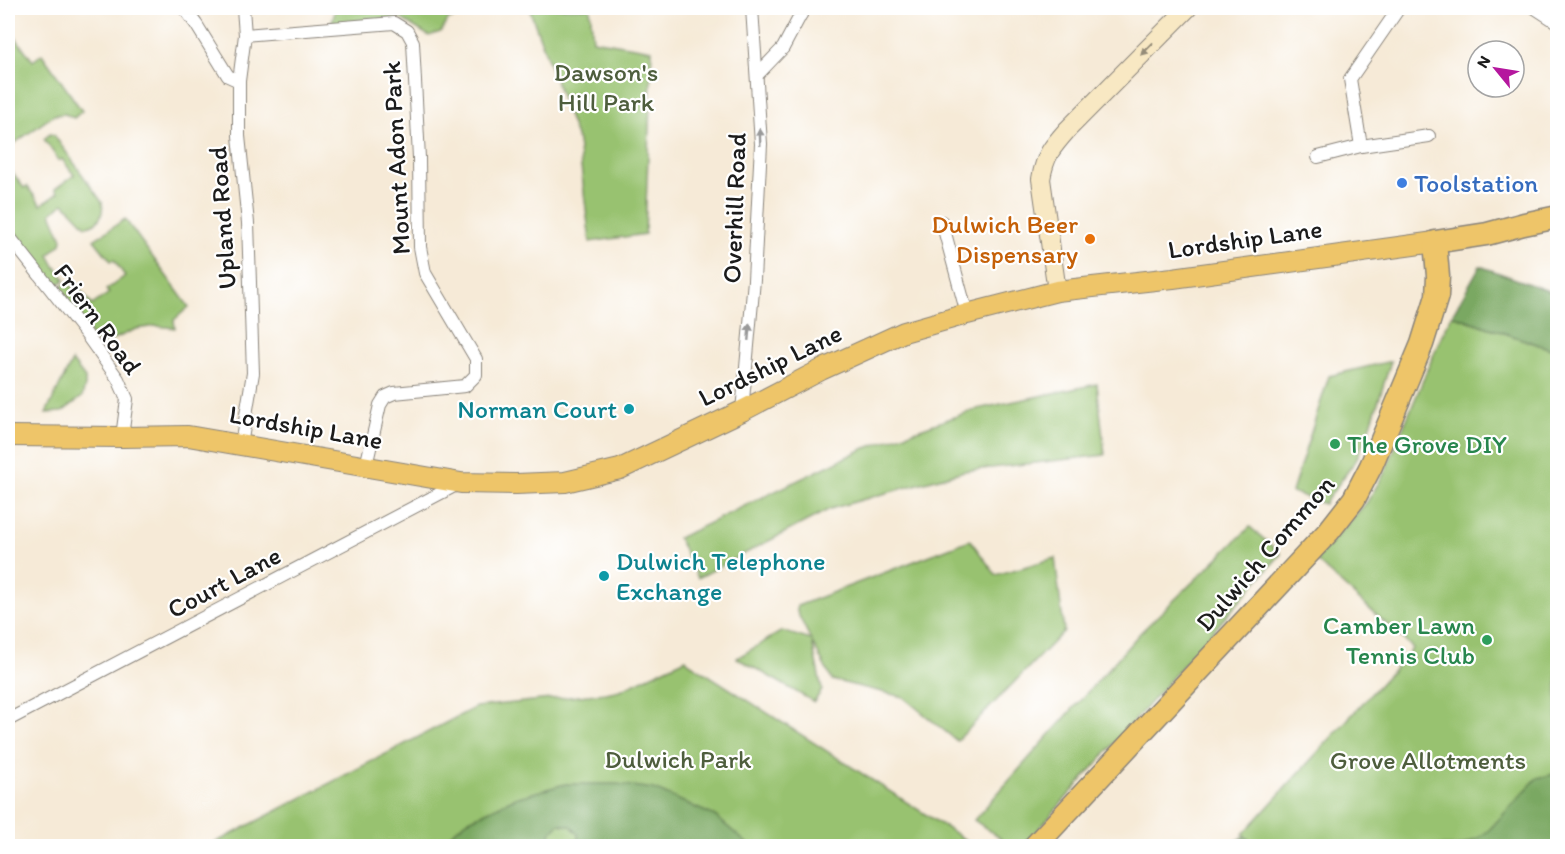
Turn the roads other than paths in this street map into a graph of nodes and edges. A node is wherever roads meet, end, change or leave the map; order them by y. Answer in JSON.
{"nodes":[{"id":1,"x":184,"y":8,"type":"edge"},
{"id":2,"x":243,"y":8,"type":"edge"},
{"id":3,"x":752,"y":8,"type":"edge"},
{"id":4,"x":806,"y":8,"type":"edge"},
{"id":5,"x":1188,"y":8,"type":"edge"},
{"id":6,"x":1399,"y":8,"type":"edge"},
{"id":7,"x":1535,"y":8,"type":"edge"},
{"id":8,"x":1557,"y":23,"type":"edge"},
{"id":9,"x":245,"y":35,"type":"junction"},
{"id":10,"x":757,"y":75,"type":"junction"},
{"id":11,"x":239,"y":81,"type":"junction"},
{"id":12,"x":1429,"y":136,"type":"dead end"},
{"id":13,"x":1360,"y":146,"type":"junction"},
{"id":14,"x":1318,"y":157,"type":"dead end"},
{"id":15,"x":1557,"y":217,"type":"edge"},
{"id":16,"x":942,"y":222,"type":"dead end"},
{"id":17,"x":8,"y":235,"type":"edge"},
{"id":18,"x":1435,"y":243,"type":"junction"},
{"id":19,"x":1057,"y":291,"type":"junction"},
{"id":20,"x":967,"y":314,"type":"junction"},
{"id":21,"x":742,"y":411,"type":"junction"},
{"id":22,"x":8,"y":436,"type":"edge"},
{"id":23,"x":122,"y":437,"type":"junction"},
{"id":24,"x":241,"y":445,"type":"junction"},
{"id":25,"x":366,"y":466,"type":"junction"},
{"id":26,"x":461,"y":483,"type":"junction"},
{"id":27,"x":8,"y":720,"type":"edge"},
{"id":28,"x":1035,"y":846,"type":"edge"}],
"edges":[{"from":1,"to":11,"type":"street"},
{"from":2,"to":9,"type":"street","name":"Upland Road"},
{"from":3,"to":10,"type":"street","name":"Overhill Road"},
{"from":4,"to":10,"type":"street"},
{"from":5,"to":19,"type":"street","one_way":true},
{"from":6,"to":13,"type":"street"},
{"from":7,"to":8,"type":"street"},
{"from":9,"to":11,"type":"street","name":"Upland Road"},
{"from":9,"to":25,"type":"street","name":"Mount Adon Park"},
{"from":21,"to":10,"type":"street","name":"Overhill Road","one_way":true},
{"from":11,"to":24,"type":"street","name":"Upland Road"},
{"from":12,"to":13,"type":"street"},
{"from":13,"to":14,"type":"street"},
{"from":15,"to":18,"type":"highway","name":"Lordship Lane"},
{"from":16,"to":20,"type":"street"},
{"from":17,"to":23,"type":"street","name":"Friern Road"},
{"from":18,"to":19,"type":"main road","name":"Lordship Lane"},
{"from":18,"to":28,"type":"highway","name":"Dulwich Common"},
{"from":19,"to":20,"type":"main road","name":"Lordship Lane"},
{"from":20,"to":21,"type":"main road","name":"Lordship Lane"},
{"from":21,"to":26,"type":"main road","name":"Lordship Lane"},
{"from":22,"to":23,"type":"main road","name":"Lordship Lane"},
{"from":23,"to":24,"type":"main road","name":"Lordship Lane"},
{"from":24,"to":25,"type":"main road","name":"Lordship Lane"},
{"from":25,"to":26,"type":"main road","name":"Lordship Lane"},
{"from":26,"to":27,"type":"street","name":"Court Lane"}]}
